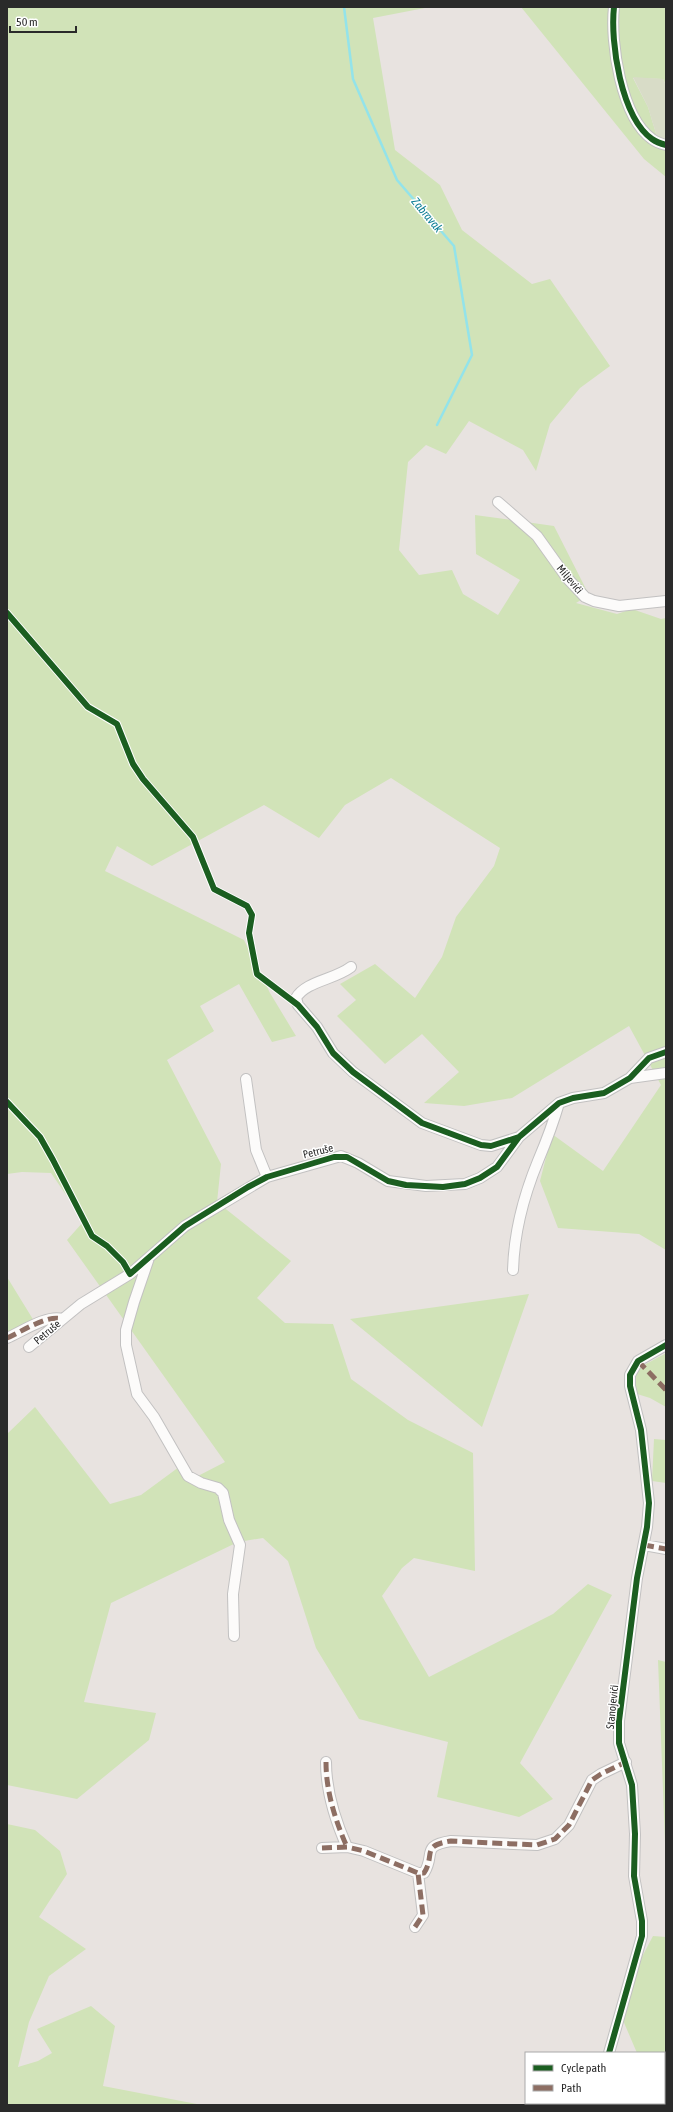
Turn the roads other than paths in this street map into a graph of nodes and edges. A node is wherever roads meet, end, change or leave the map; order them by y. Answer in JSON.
{"nodes":[{"id":1,"x":614,"y":7,"type":"edge"},
{"id":2,"x":666,"y":145,"type":"edge"},
{"id":3,"x":498,"y":502,"type":"dead end"},
{"id":4,"x":666,"y":601,"type":"edge"},
{"id":5,"x":351,"y":967,"type":"dead end"},
{"id":6,"x":666,"y":1052,"type":"edge"},
{"id":7,"x":649,"y":1058,"type":"junction"},
{"id":8,"x":661,"y":1074,"type":"edge"},
{"id":9,"x":630,"y":1078,"type":"junction"},
{"id":10,"x":246,"y":1079,"type":"dead end"},
{"id":11,"x":559,"y":1103,"type":"junction"},
{"id":12,"x":519,"y":1137,"type":"junction"},
{"id":13,"x":267,"y":1177,"type":"junction"},
{"id":14,"x":150,"y":1257,"type":"junction"},
{"id":15,"x":513,"y":1270,"type":"dead end"},
{"id":16,"x":62,"y":1319,"type":"junction"},
{"id":17,"x":7,"y":1338,"type":"edge"},
{"id":18,"x":666,"y":1345,"type":"edge"},
{"id":19,"x":29,"y":1347,"type":"dead end"},
{"id":20,"x":644,"y":1545,"type":"junction"},
{"id":21,"x":666,"y":1549,"type":"edge"},
{"id":22,"x":234,"y":1636,"type":"dead end"},
{"id":23,"x":326,"y":1762,"type":"dead end"},
{"id":24,"x":626,"y":1762,"type":"junction"},
{"id":25,"x":347,"y":1847,"type":"junction"},
{"id":26,"x":322,"y":1848,"type":"dead end"},
{"id":27,"x":418,"y":1873,"type":"junction"},
{"id":28,"x":415,"y":1928,"type":"dead end"},
{"id":29,"x":609,"y":2052,"type":"edge"}],
"edges":[{"from":1,"to":2,"type":"street"},
{"from":3,"to":4,"type":"street","name":"Miljevići"},
{"from":5,"to":12,"type":"street","name":"Petruše"},
{"from":6,"to":7,"type":"street"},
{"from":7,"to":8,"type":"street"},
{"from":7,"to":9,"type":"street"},
{"from":8,"to":9,"type":"street"},
{"from":9,"to":11,"type":"street","name":"Petruše"},
{"from":10,"to":13,"type":"street"},
{"from":11,"to":12,"type":"street","name":"Petruše"},
{"from":11,"to":15,"type":"street"},
{"from":12,"to":13,"type":"street","name":"Petruše"},
{"from":13,"to":14,"type":"street","name":"Petruše"},
{"from":14,"to":16,"type":"street","name":"Petruše"},
{"from":14,"to":22,"type":"street"},
{"from":16,"to":17,"type":"street"},
{"from":16,"to":19,"type":"street","name":"Petruše"},
{"from":18,"to":20,"type":"street","name":"Stanojevići"},
{"from":20,"to":21,"type":"street"},
{"from":20,"to":24,"type":"street","name":"Stanojevići"},
{"from":23,"to":25,"type":"street"},
{"from":24,"to":27,"type":"street"},
{"from":24,"to":29,"type":"street","name":"Stanojevići"},
{"from":25,"to":26,"type":"street"},
{"from":25,"to":27,"type":"street"},
{"from":27,"to":28,"type":"street"}]}
